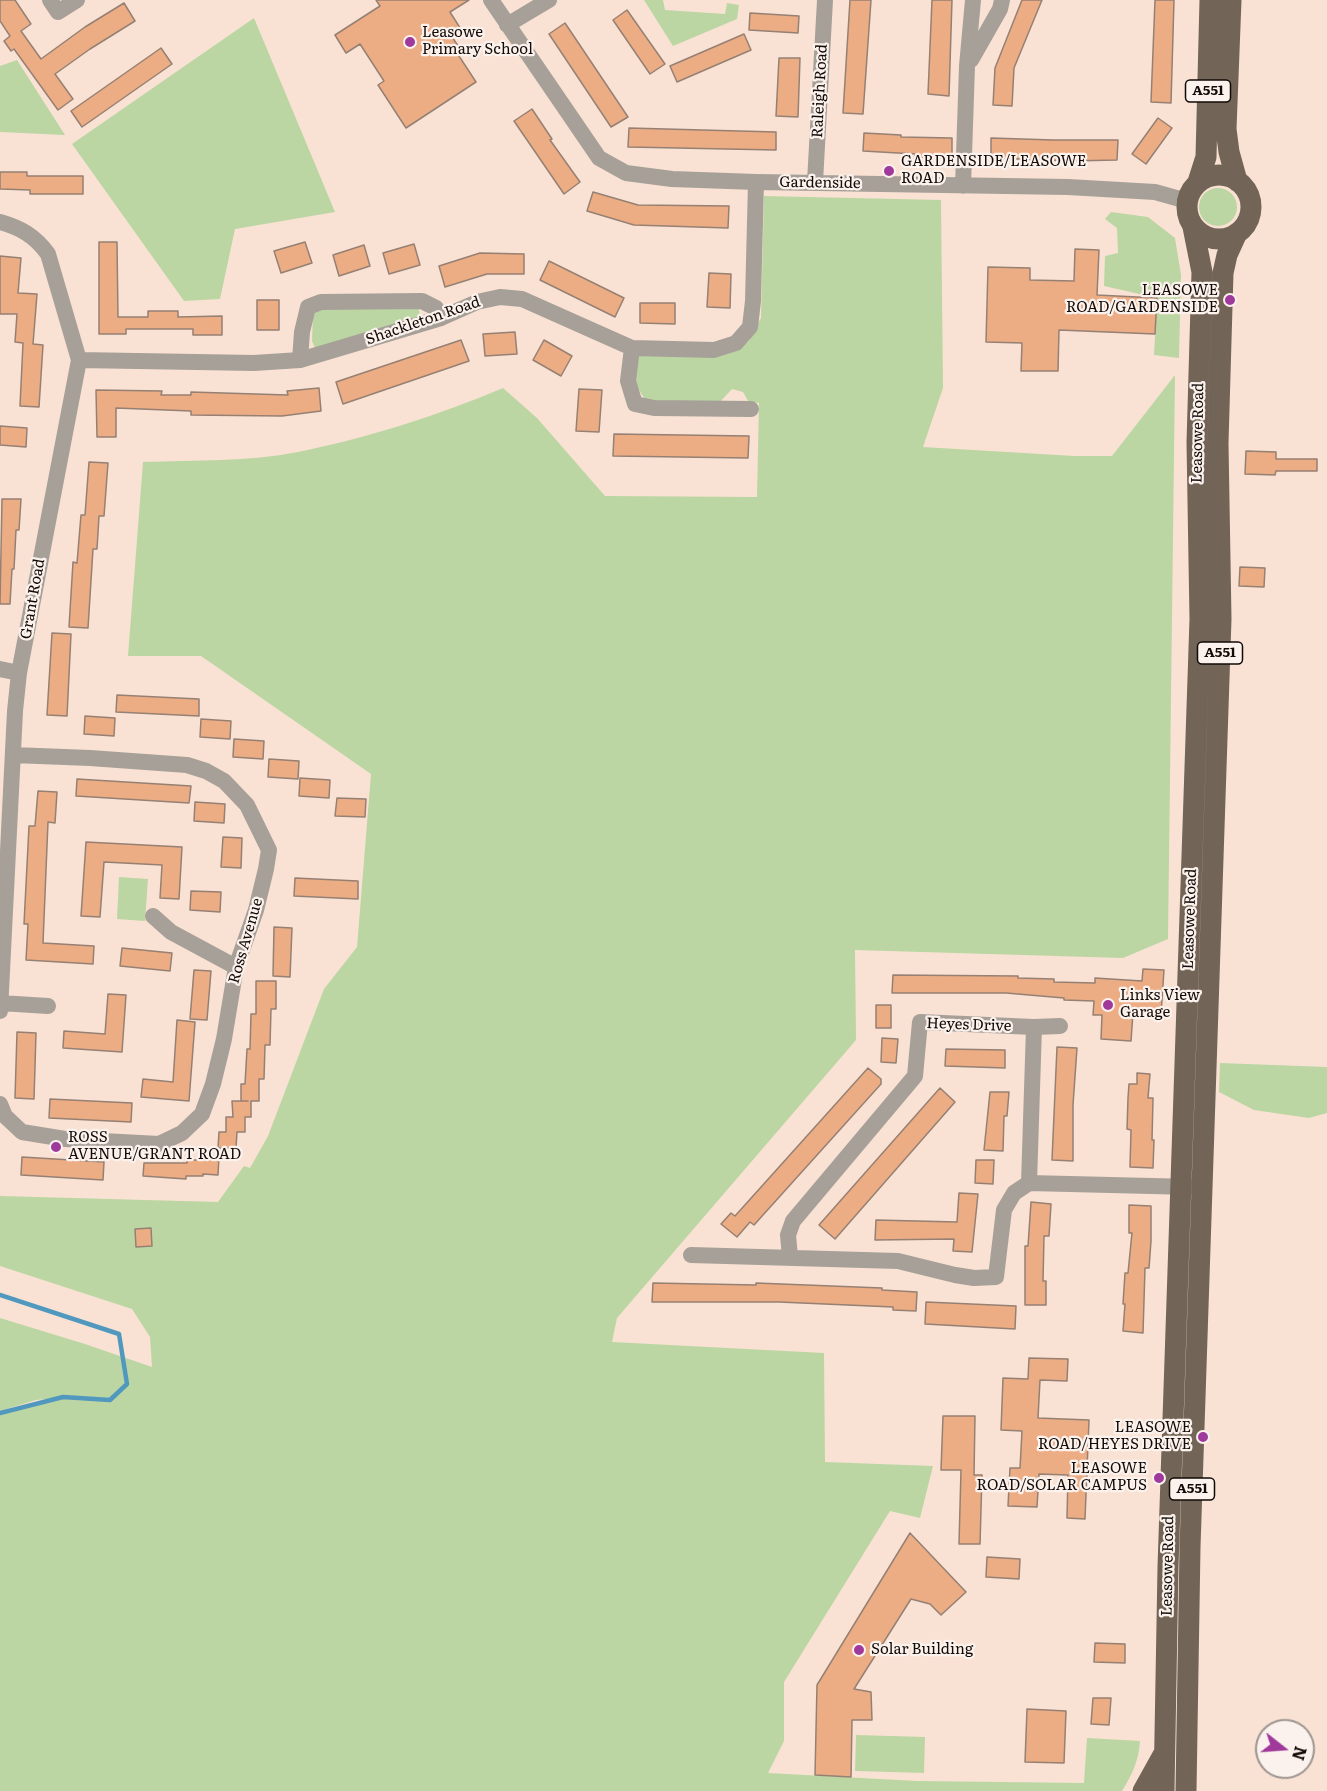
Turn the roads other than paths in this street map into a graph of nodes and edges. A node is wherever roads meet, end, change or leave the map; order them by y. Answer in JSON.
{"nodes":[{"id":1,"x":50,"y":0,"type":"edge"},
{"id":2,"x":77,"y":0,"type":"edge"},
{"id":3,"x":490,"y":0,"type":"edge"},
{"id":4,"x":549,"y":0,"type":"edge"},
{"id":5,"x":825,"y":0,"type":"edge"},
{"id":6,"x":973,"y":0,"type":"edge"},
{"id":7,"x":1002,"y":0,"type":"edge"},
{"id":8,"x":1210,"y":0,"type":"edge"},
{"id":9,"x":1231,"y":0,"type":"edge"},
{"id":10,"x":507,"y":25,"type":"junction"},
{"id":11,"x":967,"y":66,"type":"junction"},
{"id":12,"x":1238,"y":180,"type":"junction"},
{"id":13,"x":756,"y":182,"type":"junction"},
{"id":14,"x":815,"y":182,"type":"junction"},
{"id":15,"x":1198,"y":182,"type":"junction"},
{"id":16,"x":963,"y":186,"type":"junction"},
{"id":17,"x":1187,"y":201,"type":"junction"},
{"id":18,"x":0,"y":222,"type":"edge"},
{"id":19,"x":1193,"y":227,"type":"junction"},
{"id":20,"x":1238,"y":233,"type":"junction"},
{"id":21,"x":441,"y":318,"type":"junction"},
{"id":22,"x":632,"y":348,"type":"junction"},
{"id":23,"x":79,"y":360,"type":"junction"},
{"id":24,"x":300,"y":360,"type":"junction"},
{"id":25,"x":751,"y":409,"type":"dead end"},
{"id":26,"x":0,"y":669,"type":"edge"},
{"id":27,"x":19,"y":672,"type":"junction"},
{"id":28,"x":13,"y":755,"type":"junction"},
{"id":29,"x":3,"y":887,"type":"edge"},
{"id":30,"x":153,"y":916,"type":"dead end"},
{"id":31,"x":236,"y":967,"type":"junction"},
{"id":32,"x":0,"y":1003,"type":"edge"},
{"id":33,"x":48,"y":1006,"type":"dead end"},
{"id":34,"x":0,"y":1011,"type":"edge"},
{"id":35,"x":1060,"y":1026,"type":"dead end"},
{"id":36,"x":1034,"y":1027,"type":"junction"},
{"id":37,"x":3,"y":1110,"type":"edge"},
{"id":38,"x":1029,"y":1183,"type":"junction"},
{"id":39,"x":1180,"y":1187,"type":"junction"},
{"id":40,"x":1202,"y":1188,"type":"junction"},
{"id":41,"x":691,"y":1255,"type":"dead end"},
{"id":42,"x":789,"y":1257,"type":"junction"},
{"id":43,"x":1165,"y":1752,"type":"junction"},
{"id":44,"x":1143,"y":1791,"type":"edge"},
{"id":45,"x":1164,"y":1791,"type":"edge"},
{"id":46,"x":1186,"y":1791,"type":"edge"}],
"edges":[{"from":1,"to":2,"type":"street"},
{"from":3,"to":10,"type":"street"},
{"from":4,"to":10,"type":"street"},
{"from":5,"to":14,"type":"street","name":"Raleigh Road"},
{"from":6,"to":11,"type":"street"},
{"from":7,"to":11,"type":"street"},
{"from":8,"to":15,"type":"main road","number":"A551"},
{"from":9,"to":12,"type":"main road","number":"A551"},
{"from":10,"to":13,"type":"street","name":"Gardenside"},
{"from":11,"to":16,"type":"street"},
{"from":12,"to":15,"type":"main road"},
{"from":12,"to":20,"type":"main road"},
{"from":13,"to":14,"type":"street","name":"Gardenside"},
{"from":13,"to":22,"type":"street","name":"Shackleton Road"},
{"from":14,"to":16,"type":"street","name":"Gardenside"},
{"from":15,"to":17,"type":"main road"},
{"from":16,"to":17,"type":"street","name":"Gardenside"},
{"from":17,"to":19,"type":"main road"},
{"from":18,"to":23,"type":"street","name":"Grant Road"},
{"from":19,"to":20,"type":"main road"},
{"from":19,"to":39,"type":"main road","name":"Leasowe Road","number":"A551"},
{"from":20,"to":40,"type":"main road","name":"Leasowe Road","number":"A551"},
{"from":21,"to":22,"type":"street","name":"Shackleton Road"},
{"from":21,"to":24,"type":"street","name":"Shackleton Road"},
{"from":21,"to":24,"type":"street"},
{"from":22,"to":25,"type":"street"},
{"from":23,"to":24,"type":"street","name":"Shackleton Road"},
{"from":23,"to":27,"type":"street","name":"Grant Road"},
{"from":26,"to":27,"type":"street"},
{"from":27,"to":28,"type":"street","name":"Grant Road"},
{"from":28,"to":29,"type":"street","name":"Grant Road"},
{"from":28,"to":31,"type":"street","name":"Ross Avenue"},
{"from":29,"to":32,"type":"street","name":"Grant Road"},
{"from":30,"to":31,"type":"street"},
{"from":31,"to":37,"type":"street","name":"Ross Avenue"},
{"from":32,"to":33,"type":"street"},
{"from":32,"to":34,"type":"street","name":"Grant Road"},
{"from":35,"to":36,"type":"street"},
{"from":36,"to":38,"type":"street"},
{"from":36,"to":42,"type":"street","name":"Heyes Drive"},
{"from":38,"to":39,"type":"street"},
{"from":38,"to":42,"type":"street"},
{"from":39,"to":40,"type":"street"},
{"from":39,"to":43,"type":"main road","name":"Leasowe Road","number":"A551"},
{"from":40,"to":46,"type":"main road","name":"Leasowe Road","number":"A551"},
{"from":41,"to":42,"type":"street"},
{"from":43,"to":44,"type":"main road"},
{"from":43,"to":45,"type":"main road","name":"Leasowe Road","number":"A551"}]}
